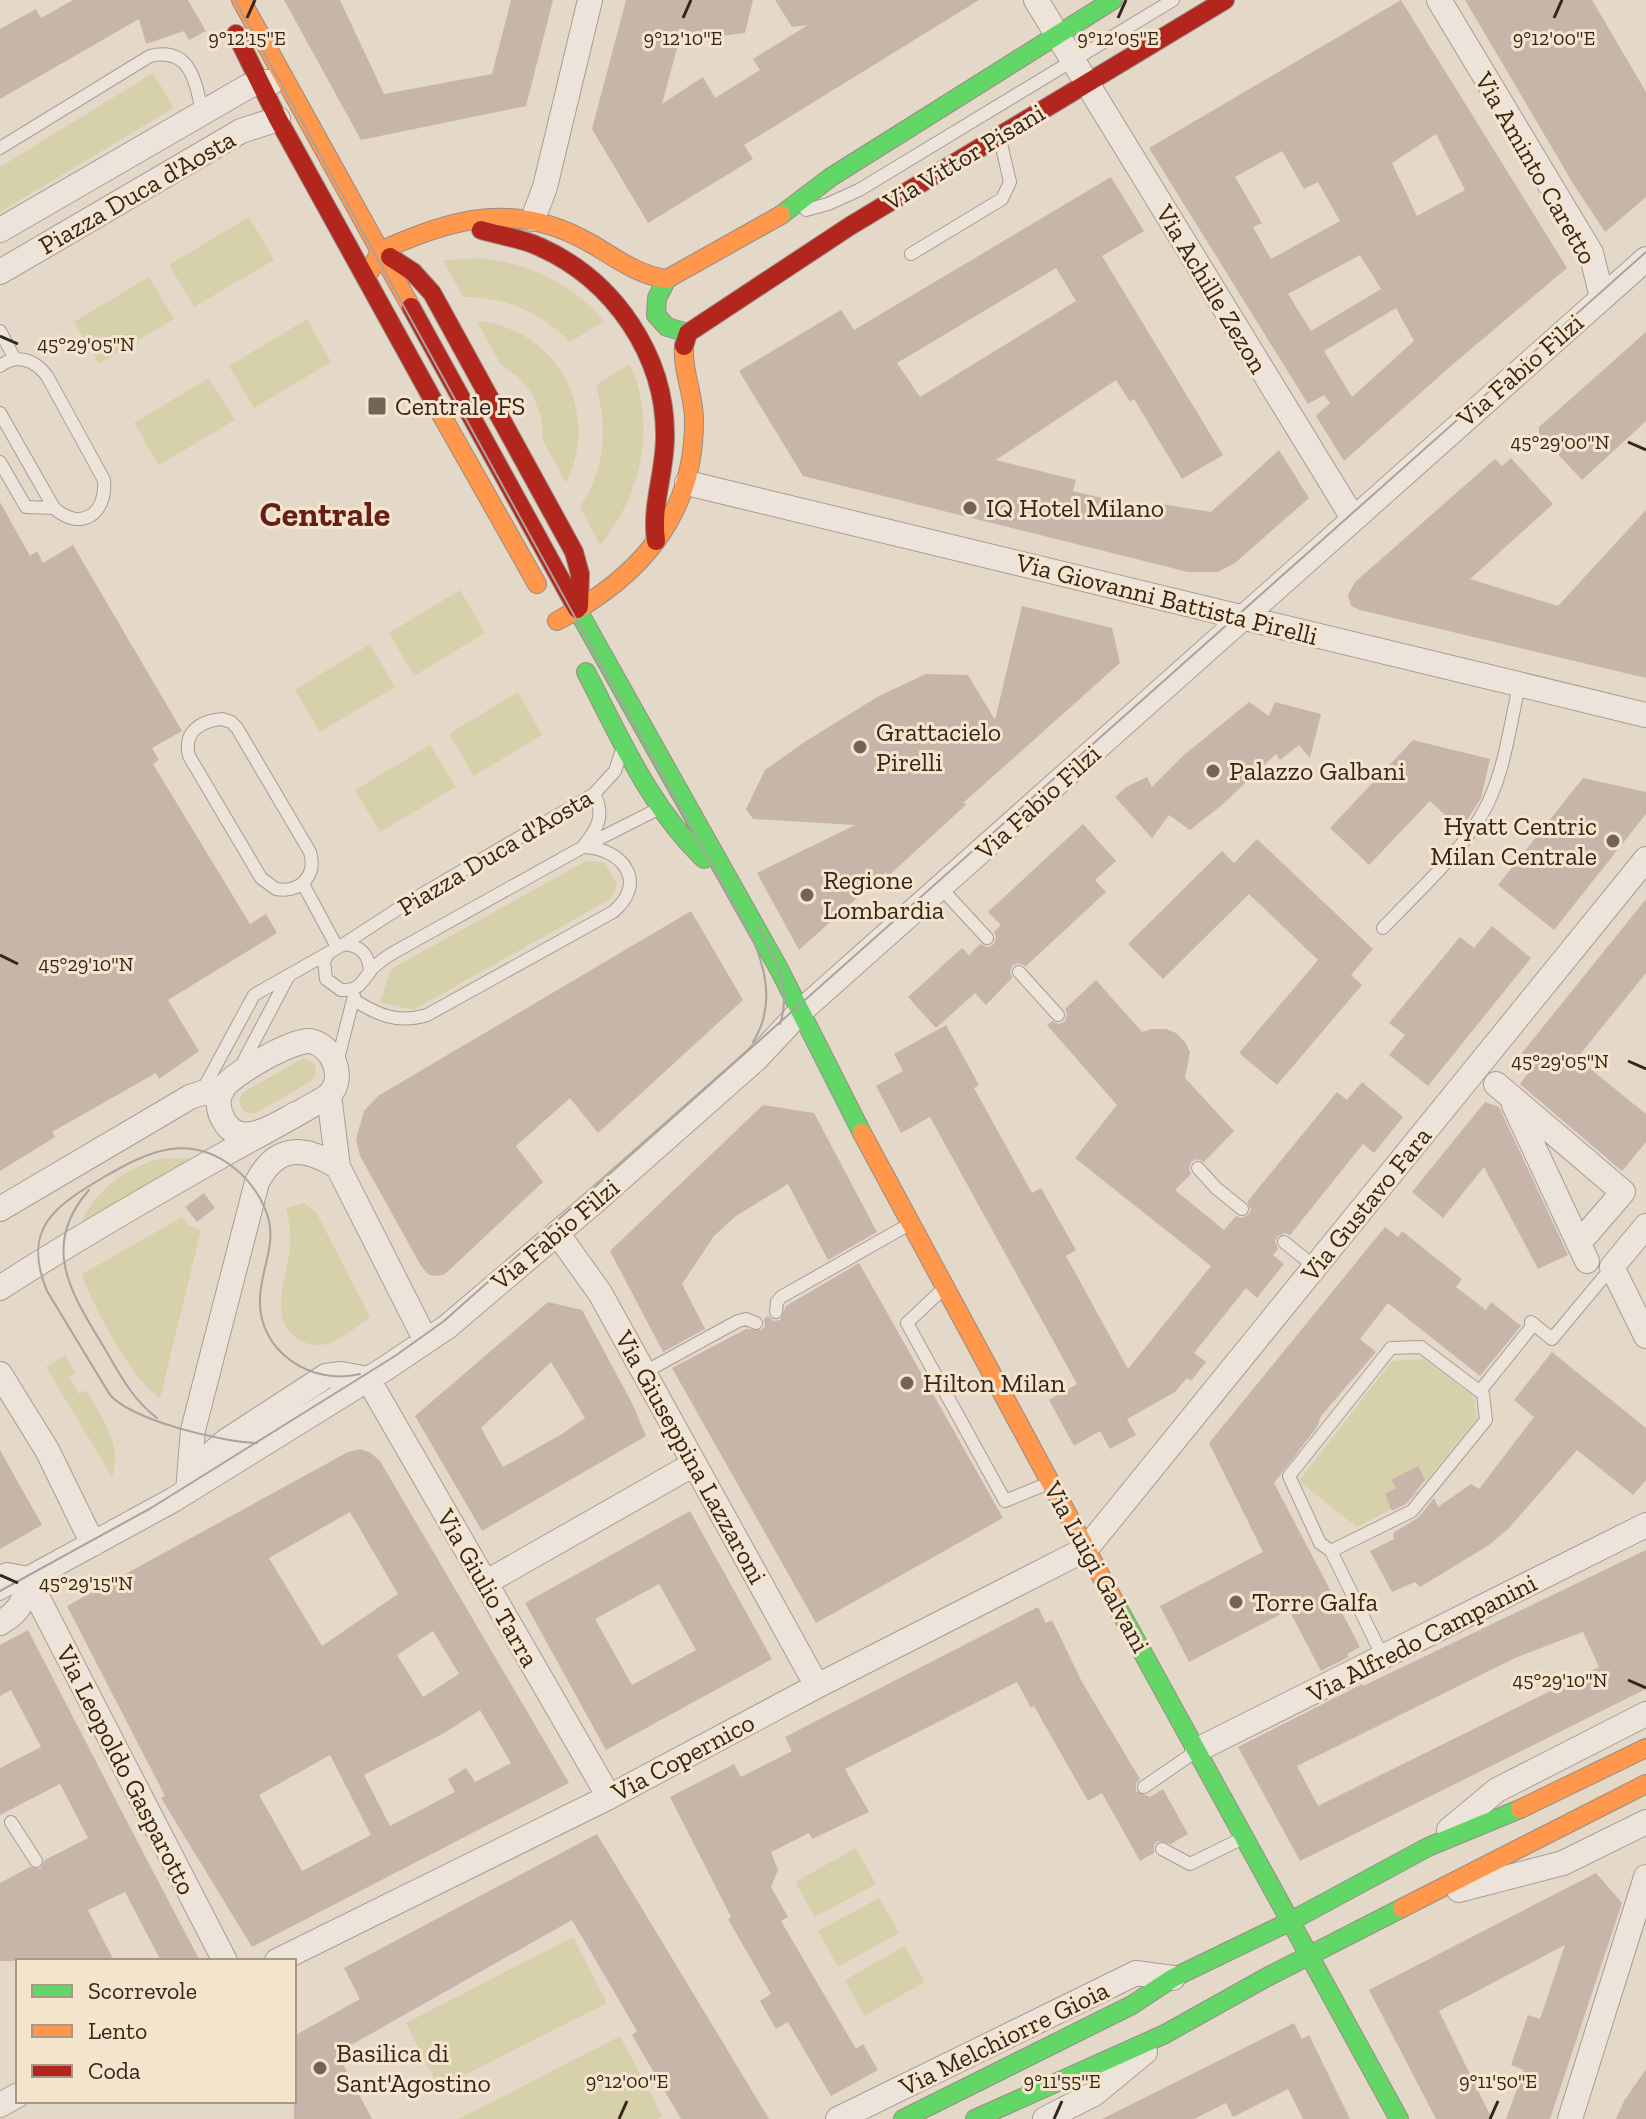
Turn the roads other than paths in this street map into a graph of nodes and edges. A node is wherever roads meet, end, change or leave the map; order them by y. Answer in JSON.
{"nodes":[{"id":1,"x":241,"y":0,"type":"edge"},
{"id":2,"x":590,"y":0,"type":"edge"},
{"id":3,"x":1036,"y":0,"type":"edge"},
{"id":4,"x":1113,"y":0,"type":"edge"},
{"id":5,"x":1173,"y":0,"type":"edge"},
{"id":6,"x":1225,"y":0,"type":"edge"},
{"id":7,"x":1439,"y":0,"type":"edge"},
{"id":8,"x":228,"y":16,"type":"dead end"},
{"id":9,"x":1058,"y":35,"type":"junction"},
{"id":10,"x":1074,"y":59,"type":"junction"},
{"id":11,"x":287,"y":81,"type":"junction"},
{"id":12,"x":259,"y":82,"type":"junction"},
{"id":13,"x":1088,"y":82,"type":"junction"},
{"id":14,"x":202,"y":113,"type":"junction"},
{"id":15,"x":278,"y":119,"type":"junction"},
{"id":16,"x":999,"y":135,"type":"junction"},
{"id":17,"x":0,"y":148,"type":"edge"},
{"id":18,"x":780,"y":216,"type":"junction"},
{"id":19,"x":533,"y":219,"type":"junction"},
{"id":20,"x":454,"y":222,"type":"junction"},
{"id":21,"x":0,"y":230,"type":"edge"},
{"id":22,"x":380,"y":251,"type":"junction"},
{"id":23,"x":911,"y":254,"type":"dead end"},
{"id":24,"x":1646,"y":259,"type":"edge"},
{"id":25,"x":0,"y":272,"type":"edge"},
{"id":26,"x":672,"y":276,"type":"junction"},
{"id":27,"x":367,"y":282,"type":"junction"},
{"id":28,"x":1635,"y":283,"type":"edge"},
{"id":29,"x":1602,"y":297,"type":"junction"},
{"id":30,"x":0,"y":331,"type":"edge"},
{"id":31,"x":688,"y":333,"type":"junction"},
{"id":32,"x":15,"y":359,"type":"junction"},
{"id":33,"x":0,"y":366,"type":"edge"},
{"id":34,"x":0,"y":413,"type":"edge"},
{"id":35,"x":0,"y":462,"type":"edge"},
{"id":36,"x":687,"y":483,"type":"junction"},
{"id":37,"x":54,"y":508,"type":"junction"},
{"id":38,"x":1353,"y":518,"type":"junction"},
{"id":39,"x":656,"y":541,"type":"junction"},
{"id":40,"x":578,"y":611,"type":"junction"},
{"id":41,"x":1243,"y":618,"type":"junction"},
{"id":42,"x":579,"y":660,"type":"dead end"},
{"id":43,"x":1519,"y":686,"type":"junction"},
{"id":44,"x":1646,"y":715,"type":"edge"},
{"id":45,"x":623,"y":742,"type":"junction"},
{"id":46,"x":594,"y":794,"type":"junction"},
{"id":47,"x":682,"y":797,"type":"junction"},
{"id":48,"x":658,"y":809,"type":"junction"},
{"id":49,"x":583,"y":847,"type":"junction"},
{"id":50,"x":1646,"y":859,"type":"edge"},
{"id":51,"x":729,"y":880,"type":"junction"},
{"id":52,"x":303,"y":884,"type":"junction"},
{"id":53,"x":941,"y":888,"type":"junction"},
{"id":54,"x":1383,"y":928,"type":"dead end"},
{"id":55,"x":987,"y":938,"type":"dead end"},
{"id":56,"x":336,"y":948,"type":"junction"},
{"id":57,"x":370,"y":972,"type":"junction"},
{"id":58,"x":1019,"y":972,"type":"dead end"},
{"id":59,"x":289,"y":975,"type":"junction"},
{"id":60,"x":355,"y":995,"type":"junction"},
{"id":61,"x":800,"y":1012,"type":"junction"},
{"id":62,"x":1058,"y":1015,"type":"dead end"},
{"id":63,"x":336,"y":1066,"type":"junction"},
{"id":64,"x":219,"y":1087,"type":"junction"},
{"id":65,"x":1503,"y":1090,"type":"joint"},
{"id":66,"x":329,"y":1095,"type":"junction"},
{"id":67,"x":296,"y":1114,"type":"junction"},
{"id":68,"x":338,"y":1167,"type":"junction"},
{"id":69,"x":1198,"y":1168,"type":"dead end"},
{"id":70,"x":0,"y":1209,"type":"edge"},
{"id":71,"x":1242,"y":1209,"type":"dead end"},
{"id":72,"x":911,"y":1224,"type":"junction"},
{"id":73,"x":1646,"y":1226,"type":"edge"},
{"id":74,"x":557,"y":1233,"type":"junction"},
{"id":75,"x":1284,"y":1242,"type":"dead end"},
{"id":76,"x":1315,"y":1267,"type":"junction"},
{"id":77,"x":1612,"y":1267,"type":"junction"},
{"id":78,"x":945,"y":1287,"type":"junction"},
{"id":79,"x":0,"y":1288,"type":"edge"},
{"id":80,"x":776,"y":1312,"type":"dead end"},
{"id":81,"x":756,"y":1323,"type":"dead end"},
{"id":82,"x":1646,"y":1336,"type":"edge"},
{"id":83,"x":426,"y":1341,"type":"junction"},
{"id":84,"x":643,"y":1373,"type":"junction"},
{"id":85,"x":0,"y":1374,"type":"edge"},
{"id":86,"x":368,"y":1379,"type":"junction"},
{"id":87,"x":1480,"y":1391,"type":"junction"},
{"id":88,"x":694,"y":1464,"type":"junction"},
{"id":89,"x":1051,"y":1482,"type":"junction"},
{"id":90,"x":189,"y":1488,"type":"junction"},
{"id":91,"x":1646,"y":1525,"type":"edge"},
{"id":92,"x":93,"y":1544,"type":"junction"},
{"id":93,"x":1086,"y":1549,"type":"junction"},
{"id":94,"x":1331,"y":1551,"type":"junction"},
{"id":95,"x":0,"y":1579,"type":"edge"},
{"id":96,"x":28,"y":1579,"type":"junction"},
{"id":97,"x":485,"y":1583,"type":"junction"},
{"id":98,"x":0,"y":1594,"type":"edge"},
{"id":99,"x":0,"y":1623,"type":"edge"},
{"id":100,"x":1383,"y":1657,"type":"junction"},
{"id":101,"x":817,"y":1686,"type":"junction"},
{"id":102,"x":1646,"y":1714,"type":"edge"},
{"id":103,"x":1646,"y":1748,"type":"edge"},
{"id":104,"x":1197,"y":1750,"type":"junction"},
{"id":105,"x":1646,"y":1784,"type":"edge"},
{"id":106,"x":1144,"y":1787,"type":"dead end"},
{"id":107,"x":609,"y":1797,"type":"junction"},
{"id":108,"x":11,"y":1822,"type":"dead end"},
{"id":109,"x":1646,"y":1822,"type":"edge"},
{"id":110,"x":1244,"y":1837,"type":"junction"},
{"id":111,"x":1428,"y":1847,"type":"junction"},
{"id":112,"x":1162,"y":1849,"type":"dead end"},
{"id":113,"x":36,"y":1861,"type":"dead end"},
{"id":114,"x":1646,"y":1877,"type":"edge"},
{"id":115,"x":1422,"y":1899,"type":"junction"},
{"id":116,"x":1291,"y":1921,"type":"junction"},
{"id":117,"x":1309,"y":1955,"type":"junction"},
{"id":118,"x":224,"y":1959,"type":"edge"},
{"id":119,"x":281,"y":1959,"type":"edge"},
{"id":120,"x":1173,"y":1978,"type":"junction"},
{"id":121,"x":1165,"y":2034,"type":"junction"},
{"id":122,"x":838,"y":2119,"type":"edge"},
{"id":123,"x":903,"y":2119,"type":"edge"},
{"id":124,"x":975,"y":2119,"type":"edge"},
{"id":125,"x":1045,"y":2119,"type":"edge"},
{"id":126,"x":1399,"y":2119,"type":"edge"},
{"id":127,"x":1570,"y":2119,"type":"edge"}],
"edges":[{"from":1,"to":11,"type":"street"},
{"from":2,"to":19,"type":"street"},
{"from":3,"to":9,"type":"street","name":"Via Achille Zezon"},
{"from":4,"to":9,"type":"street","name":"Via Vittor Pisani"},
{"from":5,"to":10,"type":"lane","name":"Via Vittor Pisani"},
{"from":6,"to":13,"type":"street","name":"Via Vittor Pisani"},
{"from":7,"to":29,"type":"street","name":"Via Aminto Caretto"},
{"from":8,"to":12,"type":"street"},
{"from":9,"to":10,"type":"street","name":"Via Achille Zezon"},
{"from":9,"to":18,"type":"street","name":"Via Vittor Pisani"},
{"from":10,"to":13,"type":"street","name":"Via Achille Zezon"},
{"from":10,"to":18,"type":"lane","name":"Via Vittor Pisani"},
{"from":11,"to":12,"type":"street","name":"Piazza Duca d'Aosta"},
{"from":11,"to":22,"type":"street"},
{"from":12,"to":14,"type":"street","name":"Piazza Duca d'Aosta"},
{"from":12,"to":15,"type":"street"},
{"from":13,"to":16,"type":"street","name":"Via Vittor Pisani"},
{"from":13,"to":38,"type":"street","name":"Via Achille Zezon"},
{"from":14,"to":17,"type":"lane","name":"Piazza Duca d'Aosta"},
{"from":14,"to":21,"type":"street","name":"Piazza Duca d'Aosta"},
{"from":15,"to":25,"type":"street","name":"Piazza Duca d'Aosta"},
{"from":15,"to":27,"type":"street"},
{"from":16,"to":23,"type":"lane"},
{"from":16,"to":31,"type":"street","name":"Via Vittor Pisani"},
{"from":18,"to":26,"type":"street","name":"Via Vittor Pisani"},
{"from":19,"to":20,"type":"street"},
{"from":19,"to":26,"type":"street"},
{"from":20,"to":22,"type":"street"},
{"from":20,"to":39,"type":"street"},
{"from":22,"to":27,"type":"street"},
{"from":22,"to":40,"type":"street"},
{"from":24,"to":28,"type":"street","name":"Via Fabio Filzi"},
{"from":26,"to":31,"type":"street"},
{"from":27,"to":40,"type":"street"},
{"from":28,"to":29,"type":"street","name":"Via Fabio Filzi"},
{"from":29,"to":38,"type":"street","name":"Via Fabio Filzi"},
{"from":30,"to":32,"type":"lane"},
{"from":31,"to":36,"type":"street"},
{"from":32,"to":33,"type":"lane"},
{"from":32,"to":37,"type":"lane"},
{"from":34,"to":37,"type":"lane"},
{"from":35,"to":37,"type":"lane"},
{"from":36,"to":39,"type":"street"},
{"from":36,"to":41,"type":"street","name":"Via Giovanni Battista Pirelli"},
{"from":38,"to":41,"type":"street","name":"Via Fabio Filzi"},
{"from":39,"to":40,"type":"street"},
{"from":40,"to":47,"type":"street"},
{"from":41,"to":43,"type":"street","name":"Via Giovanni Battista Pirelli"},
{"from":41,"to":53,"type":"street","name":"Via Fabio Filzi"},
{"from":42,"to":45,"type":"street"},
{"from":43,"to":44,"type":"street","name":"Via Giovanni Battista Pirelli"},
{"from":43,"to":54,"type":"lane"},
{"from":45,"to":46,"type":"lane","name":"Piazza Duca d'Aosta"},
{"from":45,"to":48,"type":"street"},
{"from":46,"to":49,"type":"lane"},
{"from":46,"to":56,"type":"lane","name":"Piazza Duca d'Aosta"},
{"from":47,"to":48,"type":"street","name":"Piazza Duca d'Aosta"},
{"from":47,"to":51,"type":"street"},
{"from":48,"to":49,"type":"lane","name":"Piazza Duca d'Aosta"},
{"from":48,"to":51,"type":"street"},
{"from":49,"to":57,"type":"lane","name":"Piazza Duca d'Aosta"},
{"from":49,"to":60,"type":"lane","name":"Piazza Duca d'Aosta"},
{"from":50,"to":76,"type":"street","name":"Via Gustavo Fara"},
{"from":51,"to":61,"type":"street"},
{"from":52,"to":52,"type":"lane"},
{"from":52,"to":56,"type":"lane","name":"Piazza Duca d'Aosta"},
{"from":53,"to":55,"type":"lane"},
{"from":53,"to":61,"type":"street","name":"Via Fabio Filzi"},
{"from":56,"to":57,"type":"lane","name":"Piazza Duca d'Aosta"},
{"from":56,"to":59,"type":"lane","name":"Piazza Duca d'Aosta"},
{"from":56,"to":60,"type":"lane","name":"Piazza Duca d'Aosta"},
{"from":57,"to":60,"type":"lane","name":"Piazza Duca d'Aosta"},
{"from":58,"to":62,"type":"lane"},
{"from":59,"to":64,"type":"lane"},
{"from":59,"to":64,"type":"lane","name":"Piazza Duca d'Aosta"},
{"from":60,"to":63,"type":"lane","name":"Piazza Duca d'Aosta"},
{"from":61,"to":72,"type":"street","name":"Via Luigi Galvani"},
{"from":61,"to":74,"type":"street","name":"Via Fabio Filzi"},
{"from":63,"to":64,"type":"street"},
{"from":63,"to":66,"type":"street"},
{"from":64,"to":67,"type":"street"},
{"from":64,"to":70,"type":"street"},
{"from":65,"to":65,"type":"street"},
{"from":66,"to":67,"type":"street"},
{"from":66,"to":68,"type":"street"},
{"from":67,"to":79,"type":"street"},
{"from":68,"to":83,"type":"street"},
{"from":68,"to":90,"type":"street"},
{"from":69,"to":71,"type":"lane"},
{"from":72,"to":78,"type":"street","name":"Via Luigi Galvani"},
{"from":72,"to":80,"type":"lane"},
{"from":73,"to":77,"type":"street"},
{"from":74,"to":83,"type":"street","name":"Via Fabio Filzi"},
{"from":74,"to":84,"type":"street","name":"Via Giuseppina Lazzaroni"},
{"from":75,"to":76,"type":"lane"},
{"from":76,"to":93,"type":"street","name":"Via Gustavo Fara"},
{"from":77,"to":82,"type":"street"},
{"from":77,"to":87,"type":"lane"},
{"from":78,"to":89,"type":"street","name":"Via Luigi Galvani"},
{"from":78,"to":89,"type":"lane"},
{"from":81,"to":84,"type":"lane"},
{"from":83,"to":86,"type":"street","name":"Via Fabio Filzi"},
{"from":84,"to":88,"type":"street","name":"Via Giuseppina Lazzaroni"},
{"from":85,"to":92,"type":"street"},
{"from":86,"to":90,"type":"street","name":"Via Fabio Filzi"},
{"from":86,"to":90,"type":"street"},
{"from":86,"to":97,"type":"street","name":"Via Giulio Tarra"},
{"from":87,"to":94,"type":"lane"},
{"from":87,"to":94,"type":"lane"},
{"from":88,"to":97,"type":"street"},
{"from":88,"to":101,"type":"street","name":"Via Giuseppina Lazzaroni"},
{"from":89,"to":93,"type":"street","name":"Via Luigi Galvani"},
{"from":90,"to":92,"type":"street","name":"Via Fabio Filzi"},
{"from":91,"to":100,"type":"street","name":"Via Alfredo Campanini"},
{"from":92,"to":96,"type":"street"},
{"from":93,"to":101,"type":"street","name":"Via Copernico"},
{"from":93,"to":104,"type":"street","name":"Via Luigi Galvani"},
{"from":94,"to":100,"type":"lane"},
{"from":95,"to":96,"type":"street"},
{"from":96,"to":98,"type":"lane"},
{"from":96,"to":99,"type":"street"},
{"from":96,"to":118,"type":"street","name":"Via Leopoldo Gasparotto"},
{"from":97,"to":107,"type":"street","name":"Via Giulio Tarra"},
{"from":100,"to":104,"type":"street","name":"Via Alfredo Campanini"},
{"from":101,"to":107,"type":"street","name":"Via Copernico"},
{"from":102,"to":111,"type":"street","name":"Via Melchiorre Gioia"},
{"from":103,"to":111,"type":"street","name":"Via Melchiorre Gioia"},
{"from":104,"to":106,"type":"lane"},
{"from":104,"to":110,"type":"street","name":"Via Luigi Galvani"},
{"from":105,"to":115,"type":"street"},
{"from":107,"to":119,"type":"street","name":"Via Copernico"},
{"from":108,"to":113,"type":"lane"},
{"from":109,"to":115,"type":"street"},
{"from":110,"to":112,"type":"lane"},
{"from":110,"to":116,"type":"street","name":"Via Luigi Galvani"},
{"from":111,"to":116,"type":"street","name":"Via Melchiorre Gioia"},
{"from":114,"to":127,"type":"street"},
{"from":115,"to":117,"type":"street"},
{"from":116,"to":117,"type":"street","name":"Via Luigi Galvani"},
{"from":116,"to":120,"type":"street","name":"Via Melchiorre Gioia"},
{"from":117,"to":121,"type":"street"},
{"from":117,"to":126,"type":"street","name":"Via Luigi Galvani"},
{"from":120,"to":122,"type":"street","name":"Via Melchiorre Gioia"},
{"from":120,"to":123,"type":"street","name":"Via Melchiorre Gioia"},
{"from":121,"to":124,"type":"street"},
{"from":121,"to":125,"type":"street"}]}
